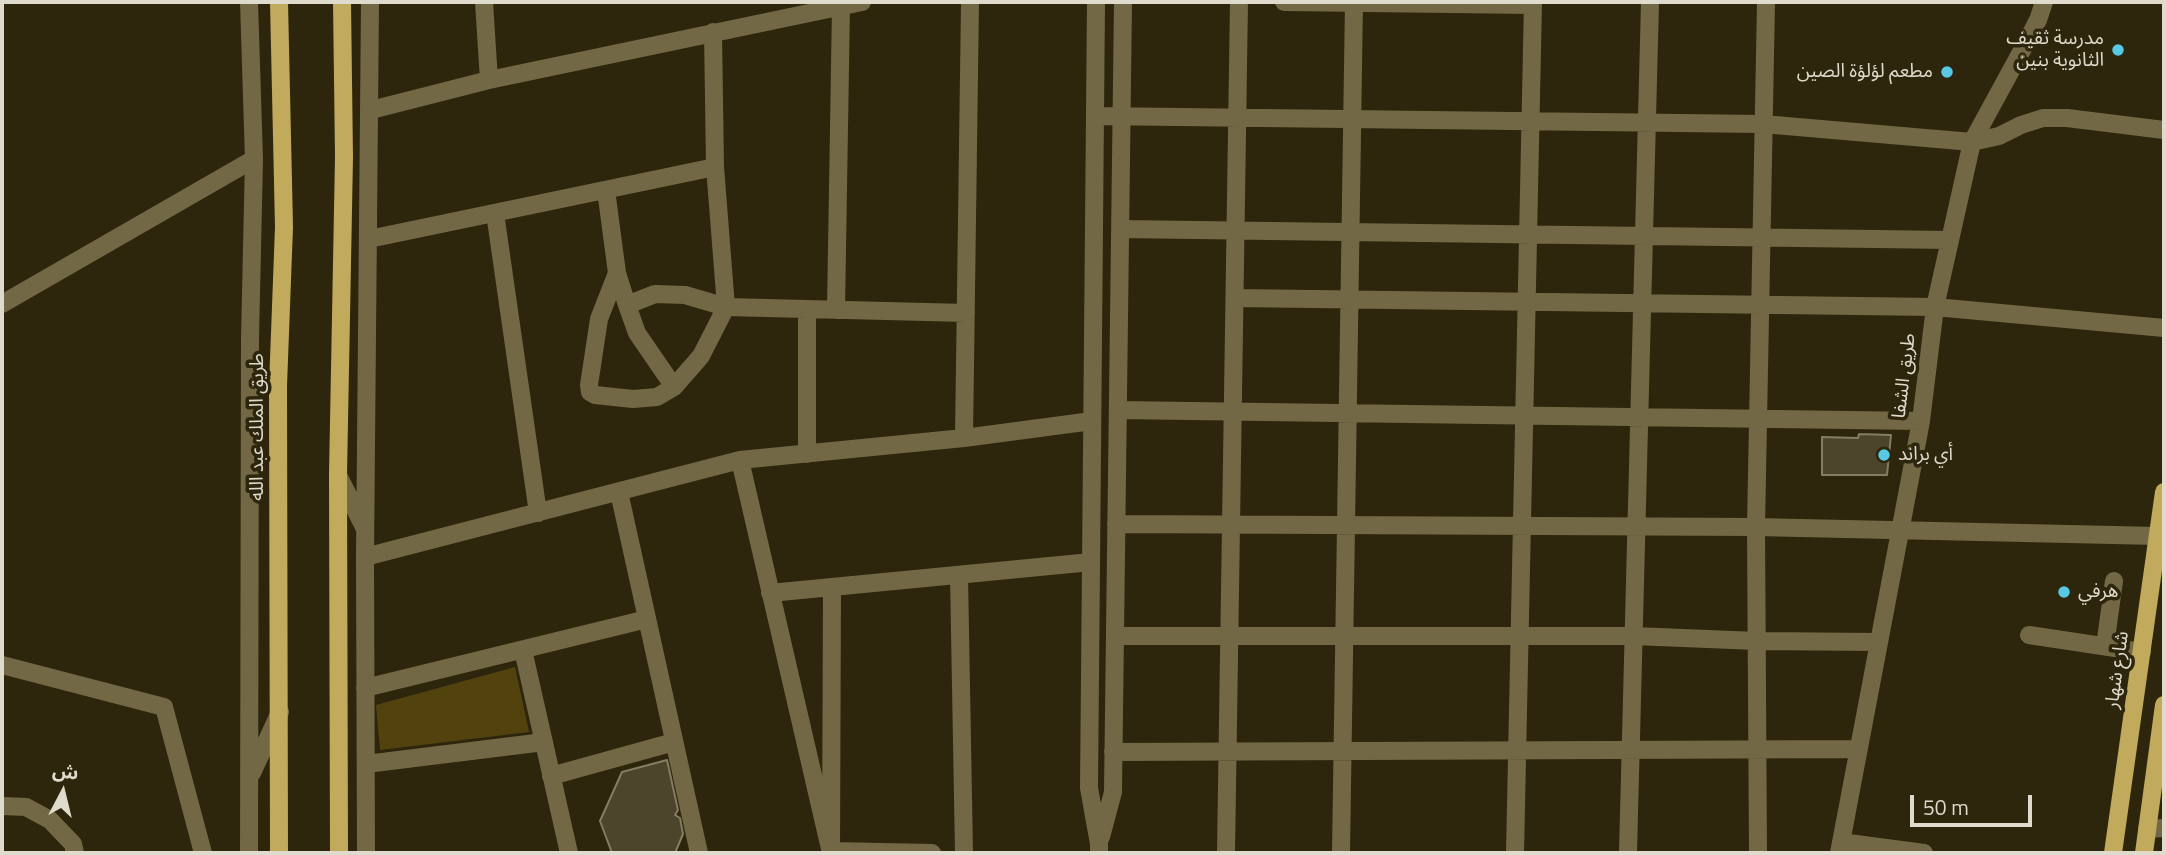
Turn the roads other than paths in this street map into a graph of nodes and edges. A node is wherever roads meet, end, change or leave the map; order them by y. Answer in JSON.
{"nodes":[{"id":1,"x":249,"y":2,"type":"edge"},
{"id":2,"x":279,"y":2,"type":"edge"},
{"id":3,"x":342,"y":2,"type":"edge"},
{"id":4,"x":370,"y":2,"type":"edge"},
{"id":5,"x":484,"y":2,"type":"edge"},
{"id":6,"x":862,"y":2,"type":"edge"},
{"id":7,"x":970,"y":2,"type":"edge"},
{"id":8,"x":1096,"y":2,"type":"edge"},
{"id":9,"x":1123,"y":2,"type":"edge"},
{"id":10,"x":1239,"y":2,"type":"edge"},
{"id":11,"x":1284,"y":2,"type":"edge"},
{"id":12,"x":1354,"y":2,"type":"edge"},
{"id":13,"x":1650,"y":2,"type":"edge"},
{"id":14,"x":1766,"y":2,"type":"edge"},
{"id":15,"x":2044,"y":2,"type":"edge"},
{"id":16,"x":1533,"y":3,"type":"edge"},
{"id":17,"x":841,"y":6,"type":"junction"},
{"id":18,"x":813,"y":7,"type":"edge"},
{"id":19,"x":713,"y":32,"type":"junction"},
{"id":20,"x":489,"y":80,"type":"junction"},
{"id":21,"x":371,"y":110,"type":"junction"},
{"id":22,"x":1095,"y":116,"type":"junction"},
{"id":23,"x":1122,"y":116,"type":"junction"},
{"id":24,"x":1237,"y":117,"type":"junction"},
{"id":25,"x":1352,"y":119,"type":"junction"},
{"id":26,"x":1531,"y":121,"type":"junction"},
{"id":27,"x":1647,"y":123,"type":"junction"},
{"id":28,"x":1763,"y":124,"type":"junction"},
{"id":29,"x":2164,"y":130,"type":"edge"},
{"id":30,"x":1972,"y":142,"type":"junction"},
{"id":31,"x":254,"y":159,"type":"junction"},
{"id":32,"x":715,"y":167,"type":"junction"},
{"id":33,"x":606,"y":190,"type":"junction"},
{"id":34,"x":495,"y":213,"type":"junction"},
{"id":35,"x":1120,"y":229,"type":"junction"},
{"id":36,"x":1236,"y":230,"type":"junction"},
{"id":37,"x":1350,"y":232,"type":"junction"},
{"id":38,"x":1529,"y":234,"type":"junction"},
{"id":39,"x":1644,"y":235,"type":"junction"},
{"id":40,"x":1761,"y":237,"type":"junction"},
{"id":41,"x":369,"y":239,"type":"junction"},
{"id":42,"x":1950,"y":240,"type":"junction"},
{"id":43,"x":617,"y":273,"type":"junction"},
{"id":44,"x":1235,"y":298,"type":"junction"},
{"id":45,"x":1349,"y":300,"type":"junction"},
{"id":46,"x":1527,"y":302,"type":"junction"},
{"id":47,"x":1642,"y":303,"type":"junction"},
{"id":48,"x":2,"y":304,"type":"edge"},
{"id":49,"x":627,"y":305,"type":"junction"},
{"id":50,"x":1760,"y":305,"type":"junction"},
{"id":51,"x":726,"y":307,"type":"junction"},
{"id":52,"x":1935,"y":307,"type":"junction"},
{"id":53,"x":807,"y":309,"type":"junction"},
{"id":54,"x":836,"y":310,"type":"junction"},
{"id":55,"x":966,"y":313,"type":"junction"},
{"id":56,"x":2164,"y":328,"type":"edge"},
{"id":57,"x":674,"y":387,"type":"junction"},
{"id":58,"x":1118,"y":410,"type":"junction"},
{"id":59,"x":1233,"y":411,"type":"junction"},
{"id":60,"x":1348,"y":413,"type":"junction"},
{"id":61,"x":1525,"y":416,"type":"junction"},
{"id":62,"x":1639,"y":417,"type":"junction"},
{"id":63,"x":1758,"y":419,"type":"junction"},
{"id":64,"x":1092,"y":421,"type":"junction"},
{"id":65,"x":1921,"y":421,"type":"junction"},
{"id":66,"x":964,"y":439,"type":"junction"},
{"id":67,"x":807,"y":454,"type":"junction"},
{"id":68,"x":740,"y":460,"type":"junction"},
{"id":69,"x":338,"y":475,"type":"junction"},
{"id":70,"x":619,"y":492,"type":"junction"},
{"id":71,"x":2164,"y":492,"type":"edge"},
{"id":72,"x":538,"y":513,"type":"junction"},
{"id":73,"x":1116,"y":524,"type":"junction"},
{"id":74,"x":1231,"y":525,"type":"junction"},
{"id":75,"x":1346,"y":525,"type":"junction"},
{"id":76,"x":1522,"y":526,"type":"junction"},
{"id":77,"x":1637,"y":527,"type":"junction"},
{"id":78,"x":1756,"y":527,"type":"junction"},
{"id":79,"x":366,"y":530,"type":"junction"},
{"id":80,"x":1900,"y":531,"type":"junction"},
{"id":81,"x":2158,"y":536,"type":"junction"},
{"id":82,"x":365,"y":557,"type":"junction"},
{"id":83,"x":1091,"y":562,"type":"junction"},
{"id":84,"x":959,"y":575,"type":"junction"},
{"id":85,"x":2114,"y":581,"type":"dead end"},
{"id":86,"x":832,"y":587,"type":"junction"},
{"id":87,"x":770,"y":593,"type":"junction"},
{"id":88,"x":647,"y":620,"type":"junction"},
{"id":89,"x":2029,"y":635,"type":"dead end"},
{"id":90,"x":1115,"y":636,"type":"junction"},
{"id":91,"x":1520,"y":636,"type":"junction"},
{"id":92,"x":1634,"y":636,"type":"junction"},
{"id":93,"x":1230,"y":637,"type":"junction"},
{"id":94,"x":1346,"y":637,"type":"junction"},
{"id":95,"x":1757,"y":641,"type":"junction"},
{"id":96,"x":1879,"y":642,"type":"junction"},
{"id":97,"x":2105,"y":646,"type":"junction"},
{"id":98,"x":523,"y":650,"type":"junction"},
{"id":99,"x":2142,"y":652,"type":"junction"},
{"id":100,"x":2,"y":665,"type":"edge"},
{"id":101,"x":365,"y":688,"type":"junction"},
{"id":102,"x":2164,"y":705,"type":"edge"},
{"id":103,"x":280,"y":712,"type":"junction"},
{"id":104,"x":544,"y":742,"type":"junction"},
{"id":105,"x":674,"y":742,"type":"junction"},
{"id":106,"x":1859,"y":749,"type":"junction"},
{"id":107,"x":1517,"y":750,"type":"junction"},
{"id":108,"x":1631,"y":750,"type":"junction"},
{"id":109,"x":1758,"y":750,"type":"junction"},
{"id":110,"x":1228,"y":751,"type":"junction"},
{"id":111,"x":1342,"y":751,"type":"junction"},
{"id":112,"x":1113,"y":752,"type":"junction"},
{"id":113,"x":366,"y":764,"type":"junction"},
{"id":114,"x":551,"y":776,"type":"junction"},
{"id":115,"x":249,"y":780,"type":"junction"},
{"id":116,"x":2,"y":806,"type":"edge"},
{"id":117,"x":2156,"y":829,"type":"edge"},
{"id":118,"x":1840,"y":847,"type":"edge"},
{"id":119,"x":1099,"y":848,"type":"edge"},
{"id":120,"x":831,"y":852,"type":"edge"},
{"id":121,"x":75,"y":853,"type":"edge"},
{"id":122,"x":203,"y":853,"type":"edge"},
{"id":123,"x":249,"y":853,"type":"edge"},
{"id":124,"x":279,"y":853,"type":"edge"},
{"id":125,"x":339,"y":853,"type":"edge"},
{"id":126,"x":366,"y":853,"type":"edge"},
{"id":127,"x":569,"y":853,"type":"edge"},
{"id":128,"x":699,"y":853,"type":"edge"},
{"id":129,"x":932,"y":853,"type":"edge"},
{"id":130,"x":964,"y":853,"type":"edge"},
{"id":131,"x":1226,"y":853,"type":"edge"},
{"id":132,"x":1341,"y":853,"type":"edge"},
{"id":133,"x":1515,"y":853,"type":"edge"},
{"id":134,"x":1629,"y":853,"type":"edge"},
{"id":135,"x":1758,"y":853,"type":"edge"},
{"id":136,"x":1924,"y":853,"type":"edge"},
{"id":137,"x":2113,"y":853,"type":"edge"},
{"id":138,"x":2144,"y":853,"type":"edge"}],
"edges":[{"from":1,"to":31,"type":"street"},
{"from":2,"to":103,"type":"main road","name":"طريق الملك عبد الله"},
{"from":3,"to":69,"type":"main road"},
{"from":4,"to":21,"type":"street"},
{"from":5,"to":20,"type":"street"},
{"from":6,"to":17,"type":"street"},
{"from":7,"to":55,"type":"street"},
{"from":8,"to":22,"type":"street"},
{"from":9,"to":23,"type":"street"},
{"from":10,"to":24,"type":"street"},
{"from":11,"to":12,"type":"street"},
{"from":12,"to":16,"type":"street"},
{"from":12,"to":25,"type":"street"},
{"from":13,"to":27,"type":"street"},
{"from":14,"to":28,"type":"street"},
{"from":15,"to":30,"type":"street","name":"طريق الشفا"},
{"from":16,"to":26,"type":"street"},
{"from":17,"to":18,"type":"street"},
{"from":17,"to":54,"type":"street"},
{"from":18,"to":19,"type":"street"},
{"from":19,"to":20,"type":"street"},
{"from":19,"to":32,"type":"street"},
{"from":20,"to":21,"type":"street"},
{"from":21,"to":41,"type":"street"},
{"from":22,"to":23,"type":"street"},
{"from":22,"to":64,"type":"street"},
{"from":23,"to":24,"type":"street"},
{"from":23,"to":35,"type":"street"},
{"from":24,"to":25,"type":"street"},
{"from":24,"to":36,"type":"street"},
{"from":25,"to":26,"type":"street"},
{"from":25,"to":37,"type":"street"},
{"from":26,"to":27,"type":"street"},
{"from":26,"to":38,"type":"street"},
{"from":27,"to":28,"type":"street"},
{"from":27,"to":39,"type":"street"},
{"from":28,"to":30,"type":"street"},
{"from":28,"to":40,"type":"street"},
{"from":29,"to":30,"type":"street"},
{"from":30,"to":42,"type":"street","name":"طريق الشفا"},
{"from":31,"to":48,"type":"street"},
{"from":31,"to":115,"type":"street"},
{"from":32,"to":33,"type":"street"},
{"from":32,"to":51,"type":"street"},
{"from":33,"to":34,"type":"street"},
{"from":33,"to":43,"type":"street"},
{"from":34,"to":41,"type":"street"},
{"from":34,"to":72,"type":"street"},
{"from":35,"to":36,"type":"street"},
{"from":35,"to":58,"type":"street"},
{"from":36,"to":37,"type":"street"},
{"from":36,"to":44,"type":"street"},
{"from":37,"to":38,"type":"street"},
{"from":37,"to":45,"type":"street"},
{"from":38,"to":39,"type":"street"},
{"from":38,"to":46,"type":"street"},
{"from":39,"to":40,"type":"street"},
{"from":39,"to":47,"type":"street"},
{"from":40,"to":42,"type":"street"},
{"from":40,"to":50,"type":"street"},
{"from":41,"to":79,"type":"street"},
{"from":42,"to":52,"type":"street","name":"طريق الشفا"},
{"from":43,"to":49,"type":"street"},
{"from":43,"to":57,"type":"street"},
{"from":44,"to":45,"type":"street"},
{"from":44,"to":59,"type":"street"},
{"from":45,"to":46,"type":"street"},
{"from":45,"to":60,"type":"street"},
{"from":46,"to":47,"type":"street"},
{"from":46,"to":61,"type":"street"},
{"from":47,"to":50,"type":"street"},
{"from":47,"to":62,"type":"street"},
{"from":49,"to":51,"type":"street"},
{"from":49,"to":57,"type":"street"},
{"from":50,"to":52,"type":"street"},
{"from":50,"to":63,"type":"street"},
{"from":51,"to":53,"type":"street"},
{"from":51,"to":57,"type":"street"},
{"from":52,"to":56,"type":"street"},
{"from":52,"to":65,"type":"street","name":"طريق الشفا"},
{"from":53,"to":54,"type":"street"},
{"from":53,"to":67,"type":"street"},
{"from":54,"to":55,"type":"street"},
{"from":55,"to":66,"type":"street"},
{"from":58,"to":59,"type":"street"},
{"from":58,"to":73,"type":"street"},
{"from":59,"to":60,"type":"street"},
{"from":59,"to":74,"type":"street"},
{"from":60,"to":61,"type":"street"},
{"from":60,"to":75,"type":"street"},
{"from":61,"to":62,"type":"street"},
{"from":61,"to":76,"type":"street"},
{"from":62,"to":63,"type":"street"},
{"from":62,"to":77,"type":"street"},
{"from":63,"to":65,"type":"street"},
{"from":63,"to":78,"type":"street"},
{"from":64,"to":66,"type":"street"},
{"from":64,"to":83,"type":"street"},
{"from":65,"to":80,"type":"street","name":"طريق الشفا"},
{"from":66,"to":67,"type":"street"},
{"from":67,"to":68,"type":"street"},
{"from":68,"to":70,"type":"street"},
{"from":68,"to":87,"type":"street"},
{"from":69,"to":79,"type":"street"},
{"from":69,"to":125,"type":"main road"},
{"from":70,"to":72,"type":"street"},
{"from":70,"to":88,"type":"street"},
{"from":71,"to":81,"type":"main road","name":"شارع شهار"},
{"from":72,"to":82,"type":"street"},
{"from":73,"to":74,"type":"street"},
{"from":73,"to":90,"type":"street"},
{"from":74,"to":75,"type":"street"},
{"from":74,"to":93,"type":"street"},
{"from":75,"to":76,"type":"street"},
{"from":75,"to":94,"type":"street"},
{"from":76,"to":77,"type":"street"},
{"from":76,"to":91,"type":"street"},
{"from":77,"to":78,"type":"street"},
{"from":77,"to":92,"type":"street"},
{"from":78,"to":80,"type":"street"},
{"from":78,"to":95,"type":"street"},
{"from":79,"to":82,"type":"street"},
{"from":80,"to":81,"type":"street"},
{"from":80,"to":96,"type":"street","name":"طريق الشفا"},
{"from":81,"to":99,"type":"main road","name":"شارع شهار"},
{"from":82,"to":101,"type":"street"},
{"from":83,"to":84,"type":"street"},
{"from":83,"to":119,"type":"street"},
{"from":84,"to":86,"type":"street"},
{"from":84,"to":130,"type":"street"},
{"from":85,"to":97,"type":"street"},
{"from":86,"to":87,"type":"street"},
{"from":86,"to":120,"type":"street"},
{"from":87,"to":120,"type":"street"},
{"from":88,"to":98,"type":"street"},
{"from":88,"to":105,"type":"street"},
{"from":89,"to":97,"type":"street"},
{"from":90,"to":93,"type":"street"},
{"from":90,"to":112,"type":"street"},
{"from":91,"to":92,"type":"street"},
{"from":91,"to":94,"type":"street"},
{"from":91,"to":107,"type":"street"},
{"from":92,"to":95,"type":"street"},
{"from":92,"to":108,"type":"street"},
{"from":93,"to":94,"type":"street"},
{"from":93,"to":110,"type":"street"},
{"from":94,"to":111,"type":"street"},
{"from":95,"to":96,"type":"street"},
{"from":95,"to":109,"type":"street"},
{"from":96,"to":106,"type":"street","name":"طريق الشفا"},
{"from":97,"to":99,"type":"street"},
{"from":98,"to":101,"type":"street"},
{"from":98,"to":104,"type":"street"},
{"from":99,"to":137,"type":"main road","name":"شارع شهار"},
{"from":100,"to":122,"type":"street"},
{"from":101,"to":113,"type":"street"},
{"from":102,"to":117,"type":"main road"},
{"from":103,"to":115,"type":"street"},
{"from":103,"to":124,"type":"main road","name":"طريق الملك عبد الله"},
{"from":104,"to":113,"type":"street"},
{"from":104,"to":114,"type":"street"},
{"from":105,"to":114,"type":"street"},
{"from":105,"to":128,"type":"street"},
{"from":106,"to":109,"type":"street"},
{"from":106,"to":118,"type":"street","name":"طريق الشفا"},
{"from":107,"to":108,"type":"street"},
{"from":107,"to":111,"type":"street"},
{"from":107,"to":133,"type":"street"},
{"from":108,"to":109,"type":"street"},
{"from":108,"to":134,"type":"street"},
{"from":109,"to":135,"type":"street"},
{"from":110,"to":111,"type":"street"},
{"from":110,"to":112,"type":"street"},
{"from":110,"to":131,"type":"street"},
{"from":111,"to":132,"type":"street"},
{"from":112,"to":119,"type":"street"},
{"from":113,"to":126,"type":"street"},
{"from":114,"to":127,"type":"street"},
{"from":115,"to":123,"type":"street"},
{"from":116,"to":121,"type":"street"},
{"from":117,"to":138,"type":"main road"},
{"from":118,"to":136,"type":"street"},
{"from":120,"to":129,"type":"street"}]}
